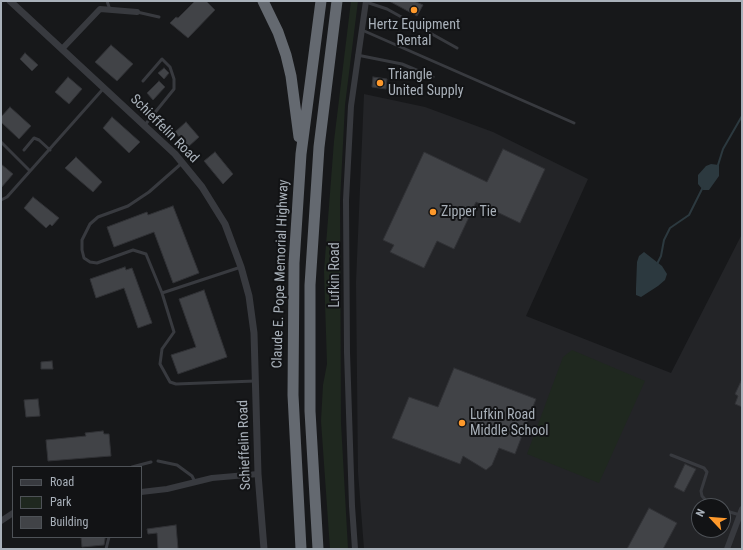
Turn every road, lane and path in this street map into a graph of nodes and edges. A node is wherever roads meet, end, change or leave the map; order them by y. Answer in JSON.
{"nodes":[{"id":1,"x":10,"y":1,"type":"edge"},
{"id":2,"x":107,"y":1,"type":"edge"},
{"id":3,"x":263,"y":1,"type":"edge"},
{"id":4,"x":321,"y":1,"type":"edge"},
{"id":5,"x":337,"y":1,"type":"edge"},
{"id":6,"x":366,"y":1,"type":"edge"},
{"id":7,"x":110,"y":10,"type":"junction"},
{"id":8,"x":136,"y":12,"type":"joint"},
{"id":9,"x":159,"y":17,"type":"dead end"},
{"id":10,"x":362,"y":30,"type":"junction"},
{"id":11,"x":457,"y":48,"type":"dead end"},
{"id":12,"x":62,"y":49,"type":"junction"},
{"id":13,"x":357,"y":55,"type":"junction"},
{"id":14,"x":433,"y":77,"type":"dead end"},
{"id":15,"x":143,"y":81,"type":"dead end"},
{"id":16,"x":103,"y":89,"type":"junction"},
{"id":17,"x":574,"y":124,"type":"dead end"},
{"id":18,"x":144,"y":126,"type":"junction"},
{"id":19,"x":1,"y":142,"type":"edge"},
{"id":20,"x":24,"y":150,"type":"dead end"},
{"id":21,"x":50,"y":150,"type":"junction"},
{"id":22,"x":301,"y":154,"type":"junction"},
{"id":23,"x":182,"y":163,"type":"junction"},
{"id":24,"x":30,"y":171,"type":"junction"},
{"id":25,"x":1,"y":200,"type":"edge"},
{"id":26,"x":241,"y":267,"type":"junction"},
{"id":27,"x":162,"y":293,"type":"junction"},
{"id":28,"x":255,"y":381,"type":"junction"},
{"id":29,"x":671,"y":455,"type":"dead end"},
{"id":30,"x":150,"y":462,"type":"dead end"},
{"id":31,"x":158,"y":462,"type":"dead end"},
{"id":32,"x":136,"y":466,"type":"edge"},
{"id":33,"x":258,"y":474,"type":"junction"},
{"id":34,"x":194,"y":482,"type":"junction"},
{"id":35,"x":142,"y":492,"type":"edge"},
{"id":36,"x":704,"y":498,"type":"edge"},
{"id":37,"x":731,"y":511,"type":"edge"},
{"id":38,"x":741,"y":512,"type":"edge"},
{"id":39,"x":12,"y":514,"type":"edge"},
{"id":40,"x":1,"y":520,"type":"edge"},
{"id":41,"x":108,"y":538,"type":"edge"},
{"id":42,"x":106,"y":549,"type":"edge"},
{"id":43,"x":264,"y":549,"type":"edge"},
{"id":44,"x":301,"y":549,"type":"edge"},
{"id":45,"x":318,"y":549,"type":"edge"},
{"id":46,"x":355,"y":549,"type":"edge"},
{"id":47,"x":727,"y":549,"type":"edge"}],
"edges":[{"from":1,"to":12,"type":"street","name":"Schieffelin Road"},
{"from":2,"to":7,"type":"lane"},
{"from":3,"to":22,"type":"highway"},
{"from":4,"to":22,"type":"highway","name":"Claude E. Pope Memorial Highway"},
{"from":5,"to":45,"type":"highway"},
{"from":6,"to":10,"type":"street","name":"Lufkin Road"},
{"from":6,"to":11,"type":"lane"},
{"from":7,"to":8,"type":"street"},
{"from":7,"to":12,"type":"street"},
{"from":8,"to":9,"type":"lane"},
{"from":10,"to":13,"type":"street","name":"Lufkin Road"},
{"from":10,"to":17,"type":"lane"},
{"from":12,"to":16,"type":"street","name":"Schieffelin Road"},
{"from":13,"to":14,"type":"lane"},
{"from":13,"to":46,"type":"street","name":"Lufkin Road"},
{"from":15,"to":18,"type":"lane"},
{"from":16,"to":18,"type":"street","name":"Schieffelin Road"},
{"from":16,"to":21,"type":"lane"},
{"from":18,"to":23,"type":"street","name":"Schieffelin Road"},
{"from":19,"to":24,"type":"lane"},
{"from":20,"to":21,"type":"lane"},
{"from":21,"to":24,"type":"lane"},
{"from":22,"to":44,"type":"highway","name":"Claude E. Pope Memorial Highway"},
{"from":23,"to":26,"type":"street","name":"Schieffelin Road"},
{"from":23,"to":27,"type":"lane"},
{"from":24,"to":25,"type":"lane"},
{"from":26,"to":27,"type":"lane"},
{"from":26,"to":28,"type":"street","name":"Schieffelin Road"},
{"from":27,"to":28,"type":"lane"},
{"from":28,"to":33,"type":"street","name":"Schieffelin Road"},
{"from":29,"to":36,"type":"lane"},
{"from":30,"to":32,"type":"lane"},
{"from":31,"to":34,"type":"lane"},
{"from":33,"to":34,"type":"street"},
{"from":33,"to":43,"type":"street","name":"Schieffelin Road"},
{"from":34,"to":35,"type":"street"},
{"from":37,"to":38,"type":"lane"},
{"from":38,"to":47,"type":"street"},
{"from":39,"to":40,"type":"street"},
{"from":41,"to":42,"type":"lane"}]}
